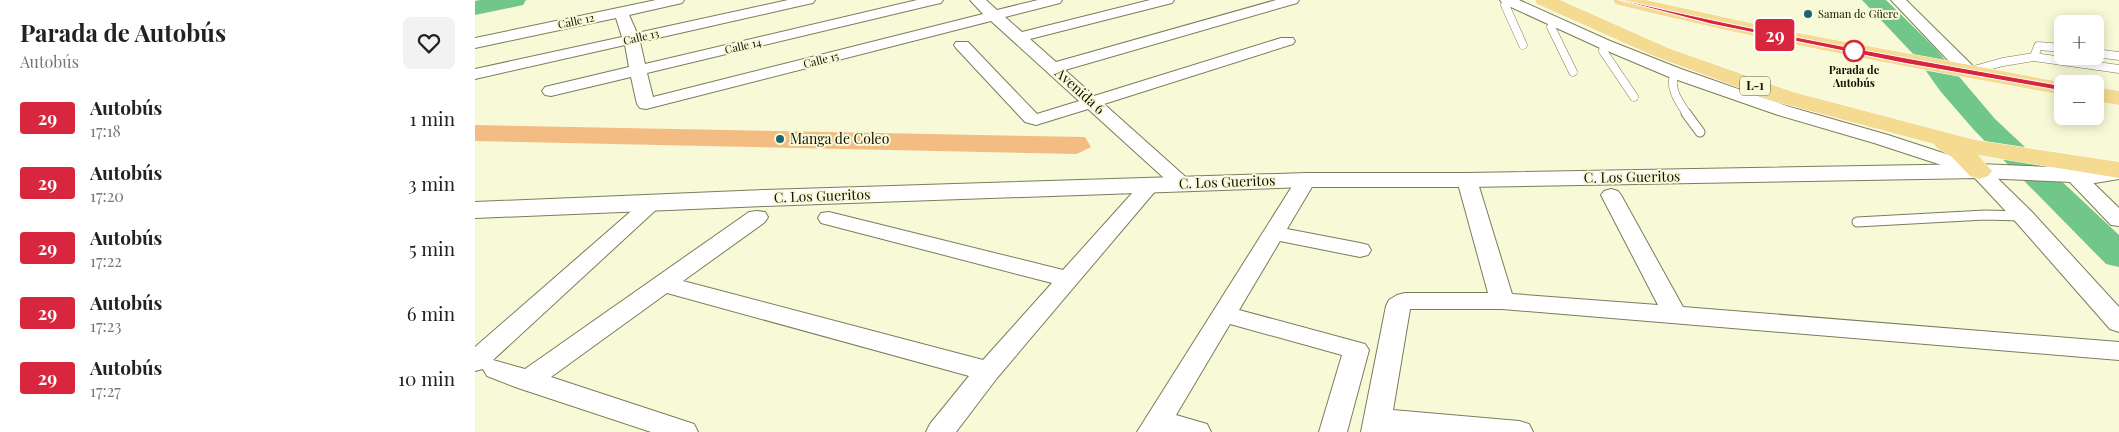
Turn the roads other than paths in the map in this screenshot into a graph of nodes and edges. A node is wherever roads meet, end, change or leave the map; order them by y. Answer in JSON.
{"nodes":[{"id":1,"x":677,"y":0,"type":"edge"},
{"id":2,"x":808,"y":0,"type":"edge"},
{"id":3,"x":936,"y":0,"type":"edge"},
{"id":4,"x":977,"y":0,"type":"edge"},
{"id":5,"x":1055,"y":0,"type":"edge"},
{"id":6,"x":1167,"y":0,"type":"edge"},
{"id":7,"x":1292,"y":0,"type":"edge"},
{"id":8,"x":1508,"y":0,"type":"edge"},
{"id":9,"x":1545,"y":0,"type":"edge"},
{"id":10,"x":1622,"y":0,"type":"edge"},
{"id":11,"x":1897,"y":0,"type":"edge"},
{"id":12,"x":621,"y":12,"type":"junction"},
{"id":13,"x":996,"y":16,"type":"junction"},
{"id":14,"x":1554,"y":21,"type":"junction"},
{"id":15,"x":1711,"y":22,"type":"junction"},
{"id":16,"x":1020,"y":37,"type":"junction"},
{"id":17,"x":631,"y":40,"type":"junction"},
{"id":18,"x":1287,"y":41,"type":"dead end"},
{"id":19,"x":475,"y":43,"type":"edge"},
{"id":20,"x":1604,"y":44,"type":"junction"},
{"id":21,"x":962,"y":45,"type":"dead end"},
{"id":22,"x":1523,"y":45,"type":"dead end"},
{"id":23,"x":2054,"y":47,"type":"edge"},
{"id":24,"x":1661,"y":52,"type":"junction"},
{"id":25,"x":2104,"y":54,"type":"edge"},
{"id":26,"x":2119,"y":56,"type":"edge"},
{"id":27,"x":2034,"y":57,"type":"junction"},
{"id":28,"x":1054,"y":68,"type":"junction"},
{"id":29,"x":2119,"y":68,"type":"edge"},
{"id":30,"x":639,"y":71,"type":"junction"},
{"id":31,"x":1573,"y":72,"type":"dead end"},
{"id":32,"x":1969,"y":72,"type":"junction"},
{"id":33,"x":1675,"y":73,"type":"junction"},
{"id":34,"x":475,"y":74,"type":"edge"},
{"id":35,"x":2054,"y":86,"type":"edge"},
{"id":36,"x":551,"y":92,"type":"dead end"},
{"id":37,"x":2104,"y":96,"type":"edge"},
{"id":38,"x":1634,"y":97,"type":"dead end"},
{"id":39,"x":2119,"y":98,"type":"edge"},
{"id":40,"x":1093,"y":103,"type":"junction"},
{"id":41,"x":1700,"y":132,"type":"dead end"},
{"id":42,"x":1924,"y":134,"type":"junction"},
{"id":43,"x":2060,"y":170,"type":"junction"},
{"id":44,"x":1979,"y":171,"type":"junction"},
{"id":45,"x":2119,"y":171,"type":"edge"},
{"id":46,"x":1306,"y":180,"type":"junction"},
{"id":47,"x":1467,"y":180,"type":"junction"},
{"id":48,"x":1182,"y":184,"type":"junction"},
{"id":49,"x":1150,"y":185,"type":"junction"},
{"id":50,"x":1611,"y":195,"type":"dead end"},
{"id":51,"x":652,"y":203,"type":"junction"},
{"id":52,"x":475,"y":210,"type":"edge"},
{"id":53,"x":2023,"y":216,"type":"junction"},
{"id":54,"x":757,"y":217,"type":"dead end"},
{"id":55,"x":829,"y":218,"type":"dead end"},
{"id":56,"x":2119,"y":220,"type":"edge"},
{"id":57,"x":1857,"y":222,"type":"dead end"},
{"id":58,"x":1273,"y":233,"type":"junction"},
{"id":59,"x":1360,"y":250,"type":"dead end"},
{"id":60,"x":1067,"y":279,"type":"junction"},
{"id":61,"x":663,"y":284,"type":"junction"},
{"id":62,"x":1502,"y":301,"type":"junction"},
{"id":63,"x":1224,"y":314,"type":"junction"},
{"id":64,"x":1676,"y":316,"type":"junction"},
{"id":65,"x":2119,"y":323,"type":"edge"},
{"id":66,"x":2119,"y":351,"type":"edge"},
{"id":67,"x":485,"y":366,"type":"edge"},
{"id":68,"x":988,"y":371,"type":"junction"},
{"id":69,"x":527,"y":381,"type":"junction"},
{"id":70,"x":1375,"y":425,"type":"edge"},
{"id":71,"x":1154,"y":427,"type":"edge"},
{"id":72,"x":684,"y":432,"type":"edge"},
{"id":73,"x":940,"y":432,"type":"edge"},
{"id":74,"x":1197,"y":432,"type":"edge"},
{"id":75,"x":1333,"y":432,"type":"edge"},
{"id":76,"x":1519,"y":432,"type":"edge"}],
"edges":[{"from":1,"to":12,"type":"street","name":"Calle 12"},
{"from":2,"to":17,"type":"street","name":"Calle 13"},
{"from":3,"to":30,"type":"street","name":"Calle 14"},
{"from":4,"to":13,"type":"street","name":"Avenida 6"},
{"from":5,"to":13,"type":"street","name":"Calle 15"},
{"from":6,"to":16,"type":"street"},
{"from":7,"to":28,"type":"street"},
{"from":8,"to":14,"type":"street"},
{"from":8,"to":22,"type":"lane"},
{"from":9,"to":24,"type":"main road","number":"L-1"},
{"from":10,"to":15,"type":"main road"},
{"from":11,"to":32,"type":"street"},
{"from":12,"to":17,"type":"street"},
{"from":12,"to":19,"type":"street","name":"Calle 12"},
{"from":13,"to":16,"type":"street","name":"Avenida 6"},
{"from":13,"to":30,"type":"street","name":"Calle 15"},
{"from":14,"to":20,"type":"street"},
{"from":14,"to":31,"type":"lane"},
{"from":15,"to":24,"type":"main road"},
{"from":15,"to":32,"type":"main road"},
{"from":16,"to":28,"type":"street","name":"Avenida 6"},
{"from":17,"to":30,"type":"street"},
{"from":17,"to":34,"type":"street","name":"Calle 13"},
{"from":18,"to":40,"type":"street"},
{"from":20,"to":33,"type":"street"},
{"from":20,"to":38,"type":"lane"},
{"from":21,"to":40,"type":"street"},
{"from":23,"to":27,"type":"lane"},
{"from":24,"to":42,"type":"main road","number":"L-1"},
{"from":25,"to":26,"type":"lane"},
{"from":27,"to":29,"type":"lane"},
{"from":27,"to":32,"type":"lane"},
{"from":28,"to":40,"type":"street","name":"Avenida 6"},
{"from":30,"to":36,"type":"street","name":"Calle 14"},
{"from":32,"to":35,"type":"main road"},
{"from":33,"to":41,"type":"lane"},
{"from":33,"to":44,"type":"street"},
{"from":37,"to":39,"type":"main road"},
{"from":40,"to":48,"type":"street","name":"Avenida 6"},
{"from":42,"to":43,"type":"main road","number":"L-1"},
{"from":42,"to":44,"type":"main road"},
{"from":43,"to":44,"type":"street"},
{"from":43,"to":45,"type":"main road","number":"L-1"},
{"from":43,"to":56,"type":"street"},
{"from":44,"to":47,"type":"street","name":"C. Los Gueritos"},
{"from":44,"to":53,"type":"street"},
{"from":46,"to":47,"type":"street","name":"C. Los Gueritos"},
{"from":46,"to":48,"type":"street","name":"C. Los Gueritos"},
{"from":46,"to":58,"type":"street"},
{"from":47,"to":62,"type":"street"},
{"from":48,"to":49,"type":"street","name":"C. Los Gueritos"},
{"from":49,"to":51,"type":"street","name":"C. Los Gueritos"},
{"from":49,"to":60,"type":"street"},
{"from":50,"to":64,"type":"street"},
{"from":51,"to":52,"type":"street","name":"C. Los Gueritos"},
{"from":51,"to":67,"type":"street"},
{"from":53,"to":57,"type":"lane"},
{"from":53,"to":65,"type":"street"},
{"from":54,"to":61,"type":"street"},
{"from":55,"to":60,"type":"street"},
{"from":58,"to":59,"type":"street"},
{"from":58,"to":63,"type":"street"},
{"from":60,"to":68,"type":"street"},
{"from":61,"to":68,"type":"street"},
{"from":61,"to":69,"type":"street"},
{"from":62,"to":64,"type":"street"},
{"from":62,"to":70,"type":"street"},
{"from":63,"to":71,"type":"street"},
{"from":63,"to":75,"type":"street"},
{"from":64,"to":66,"type":"street"},
{"from":67,"to":69,"type":"street"},
{"from":68,"to":73,"type":"street"},
{"from":69,"to":72,"type":"street"},
{"from":70,"to":76,"type":"street"},
{"from":71,"to":74,"type":"street"}]}
